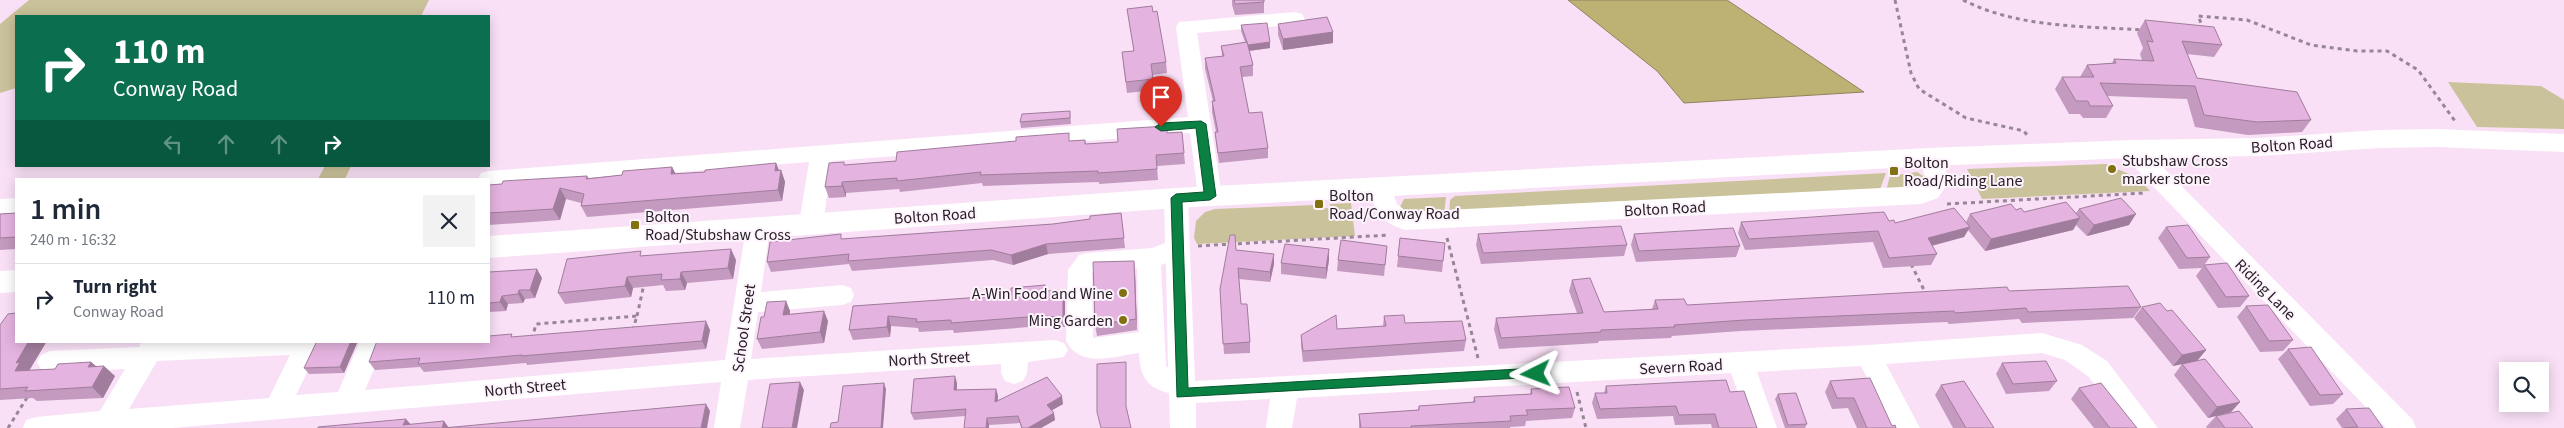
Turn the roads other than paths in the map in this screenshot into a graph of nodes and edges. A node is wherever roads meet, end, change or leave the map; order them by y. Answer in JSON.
{"nodes":[{"id":1,"x":1295,"y":20,"type":"edge"},
{"id":2,"x":1201,"y":124,"type":"junction"},
{"id":3,"x":2564,"y":143,"type":"edge"},
{"id":4,"x":2131,"y":149,"type":"junction"},
{"id":5,"x":822,"y":152,"type":"junction"},
{"id":6,"x":1929,"y":157,"type":"junction"},
{"id":7,"x":490,"y":179,"type":"edge"},
{"id":8,"x":1381,"y":187,"type":"junction"},
{"id":9,"x":1210,"y":196,"type":"junction"},
{"id":10,"x":1176,"y":198,"type":"junction"},
{"id":11,"x":15,"y":207,"type":"edge"},
{"id":12,"x":0,"y":208,"type":"edge"},
{"id":13,"x":811,"y":224,"type":"junction"},
{"id":14,"x":758,"y":228,"type":"junction"},
{"id":15,"x":490,"y":247,"type":"edge"},
{"id":16,"x":1177,"y":250,"type":"junction"},
{"id":17,"x":1152,"y":257,"type":"junction"},
{"id":18,"x":15,"y":281,"type":"edge"},
{"id":19,"x":0,"y":282,"type":"edge"},
{"id":20,"x":842,"y":295,"type":"dead end"},
{"id":21,"x":746,"y":303,"type":"junction"},
{"id":22,"x":1152,"y":342,"type":"junction"},
{"id":23,"x":371,"y":343,"type":"edge"},
{"id":24,"x":151,"y":350,"type":"edge"},
{"id":25,"x":1056,"y":350,"type":"dead end"},
{"id":26,"x":1868,"y":355,"type":"junction"},
{"id":27,"x":50,"y":362,"type":"dead end"},
{"id":28,"x":1740,"y":362,"type":"junction"},
{"id":29,"x":737,"y":370,"type":"junction"},
{"id":30,"x":1285,"y":388,"type":"junction"},
{"id":31,"x":1181,"y":389,"type":"junction"},
{"id":32,"x":347,"y":402,"type":"junction"},
{"id":33,"x":277,"y":408,"type":"junction"},
{"id":34,"x":96,"y":425,"type":"edge"},
{"id":35,"x":36,"y":428,"type":"edge"},
{"id":36,"x":727,"y":428,"type":"edge"},
{"id":37,"x":1183,"y":428,"type":"edge"},
{"id":38,"x":1279,"y":428,"type":"edge"},
{"id":39,"x":1764,"y":428,"type":"edge"},
{"id":40,"x":1907,"y":428,"type":"edge"},
{"id":41,"x":2144,"y":428,"type":"edge"},
{"id":42,"x":2403,"y":428,"type":"edge"}],
"edges":[{"from":1,"to":2,"type":"street"},
{"from":2,"to":5,"type":"street"},
{"from":2,"to":9,"type":"street"},
{"from":3,"to":4,"type":"main road","name":"Bolton Road"},
{"from":4,"to":6,"type":"main road","name":"Bolton Road"},
{"from":4,"to":42,"type":"street","name":"Riding Lane"},
{"from":5,"to":7,"type":"street"},
{"from":5,"to":13,"type":"street"},
{"from":6,"to":8,"type":"main road","name":"Bolton Road"},
{"from":6,"to":8,"type":"street","name":"Bolton Road"},
{"from":8,"to":9,"type":"main road","name":"Bolton Road"},
{"from":9,"to":10,"type":"main road","name":"Bolton Road"},
{"from":10,"to":13,"type":"main road","name":"Bolton Road"},
{"from":10,"to":16,"type":"street"},
{"from":11,"to":12,"type":"street"},
{"from":13,"to":14,"type":"main road","name":"Bolton Road"},
{"from":14,"to":15,"type":"main road","name":"Bolton Road"},
{"from":14,"to":21,"type":"street","name":"School Street"},
{"from":16,"to":17,"type":"street"},
{"from":16,"to":31,"type":"street"},
{"from":17,"to":22,"type":"street"},
{"from":17,"to":22,"type":"street"},
{"from":18,"to":19,"type":"main road"},
{"from":20,"to":21,"type":"street"},
{"from":21,"to":29,"type":"street","name":"School Street"},
{"from":22,"to":31,"type":"street"},
{"from":23,"to":32,"type":"street"},
{"from":24,"to":27,"type":"street"},
{"from":24,"to":33,"type":"street"},
{"from":24,"to":34,"type":"street"},
{"from":25,"to":29,"type":"street","name":"North Street"},
{"from":26,"to":28,"type":"street","name":"Severn Road"},
{"from":26,"to":40,"type":"street"},
{"from":26,"to":41,"type":"street","name":"Severn Road"},
{"from":28,"to":30,"type":"street","name":"Severn Road"},
{"from":28,"to":39,"type":"street"},
{"from":29,"to":32,"type":"street","name":"North Street"},
{"from":29,"to":36,"type":"street","name":"School Street"},
{"from":30,"to":31,"type":"street","name":"Severn Road"},
{"from":30,"to":38,"type":"street"},
{"from":31,"to":37,"type":"street"},
{"from":32,"to":33,"type":"street","name":"North Street"},
{"from":33,"to":34,"type":"street","name":"North Street"},
{"from":34,"to":35,"type":"street","name":"North Street"}]}
